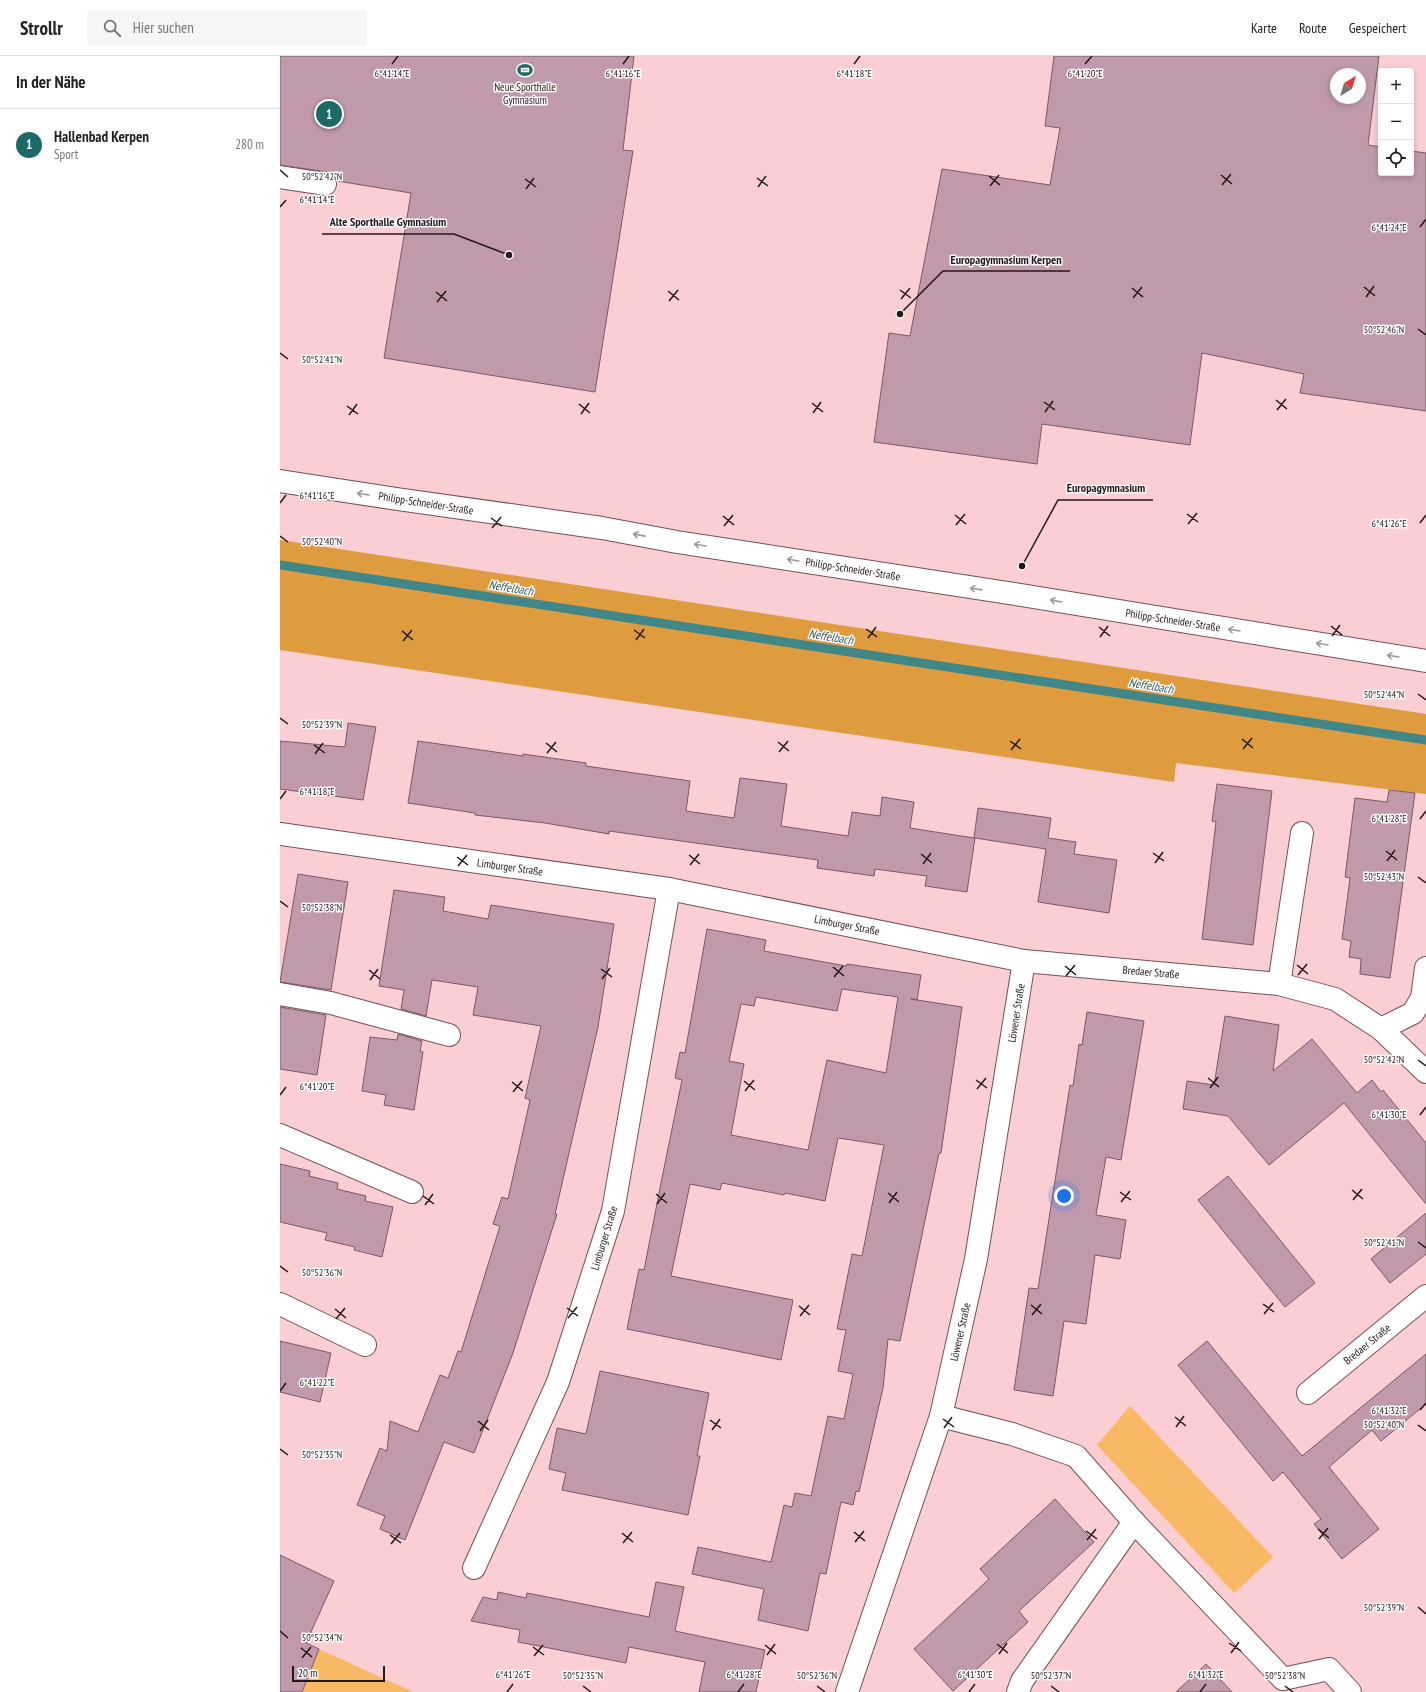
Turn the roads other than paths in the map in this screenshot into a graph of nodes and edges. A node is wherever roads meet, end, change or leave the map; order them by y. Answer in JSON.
{"nodes":[{"id":1,"x":280,"y":177,"type":"edge"},
{"id":2,"x":325,"y":184,"type":"dead end"},
{"id":3,"x":280,"y":481,"type":"edge"},
{"id":4,"x":1426,"y":661,"type":"edge"},
{"id":5,"x":1302,"y":833,"type":"dead end"},
{"id":6,"x":280,"y":834,"type":"edge"},
{"id":7,"x":669,"y":889,"type":"junction"},
{"id":8,"x":1024,"y":960,"type":"junction"},
{"id":9,"x":1426,"y":968,"type":"edge"},
{"id":10,"x":1279,"y":984,"type":"junction"},
{"id":11,"x":280,"y":994,"type":"edge"},
{"id":12,"x":1381,"y":1029,"type":"junction"},
{"id":13,"x":450,"y":1036,"type":"dead end"},
{"id":14,"x":1426,"y":1072,"type":"edge"},
{"id":15,"x":280,"y":1135,"type":"edge"},
{"id":16,"x":412,"y":1192,"type":"dead end"},
{"id":17,"x":1426,"y":1296,"type":"edge"},
{"id":18,"x":280,"y":1304,"type":"edge"},
{"id":19,"x":365,"y":1345,"type":"dead end"},
{"id":20,"x":1308,"y":1393,"type":"dead end"},
{"id":21,"x":941,"y":1416,"type":"junction"},
{"id":22,"x":1134,"y":1522,"type":"junction"},
{"id":23,"x":474,"y":1568,"type":"dead end"},
{"id":24,"x":1280,"y":1686,"type":"edge"},
{"id":25,"x":847,"y":1692,"type":"edge"},
{"id":26,"x":1018,"y":1692,"type":"edge"},
{"id":27,"x":1350,"y":1692,"type":"edge"}],
"edges":[{"from":1,"to":2,"type":"street"},
{"from":4,"to":3,"type":"street","name":"Philipp-Schneider-Straße","one_way":true},
{"from":5,"to":10,"type":"street"},
{"from":6,"to":7,"type":"street","name":"Limburger Straße"},
{"from":7,"to":8,"type":"street","name":"Limburger Straße"},
{"from":7,"to":23,"type":"street","name":"Limburger Straße"},
{"from":8,"to":10,"type":"street","name":"Bredaer Straße"},
{"from":8,"to":21,"type":"street","name":"Löwener Straße"},
{"from":9,"to":12,"type":"street"},
{"from":10,"to":12,"type":"street","name":"Bredaer Straße"},
{"from":11,"to":13,"type":"street"},
{"from":12,"to":14,"type":"street","name":"Bredaer Straße"},
{"from":15,"to":16,"type":"street"},
{"from":17,"to":20,"type":"street","name":"Bredaer Straße"},
{"from":18,"to":19,"type":"street"},
{"from":21,"to":22,"type":"street"},
{"from":21,"to":25,"type":"street","name":"Löwener Straße"},
{"from":22,"to":24,"type":"street"},
{"from":22,"to":26,"type":"street"},
{"from":24,"to":27,"type":"street"}]}
